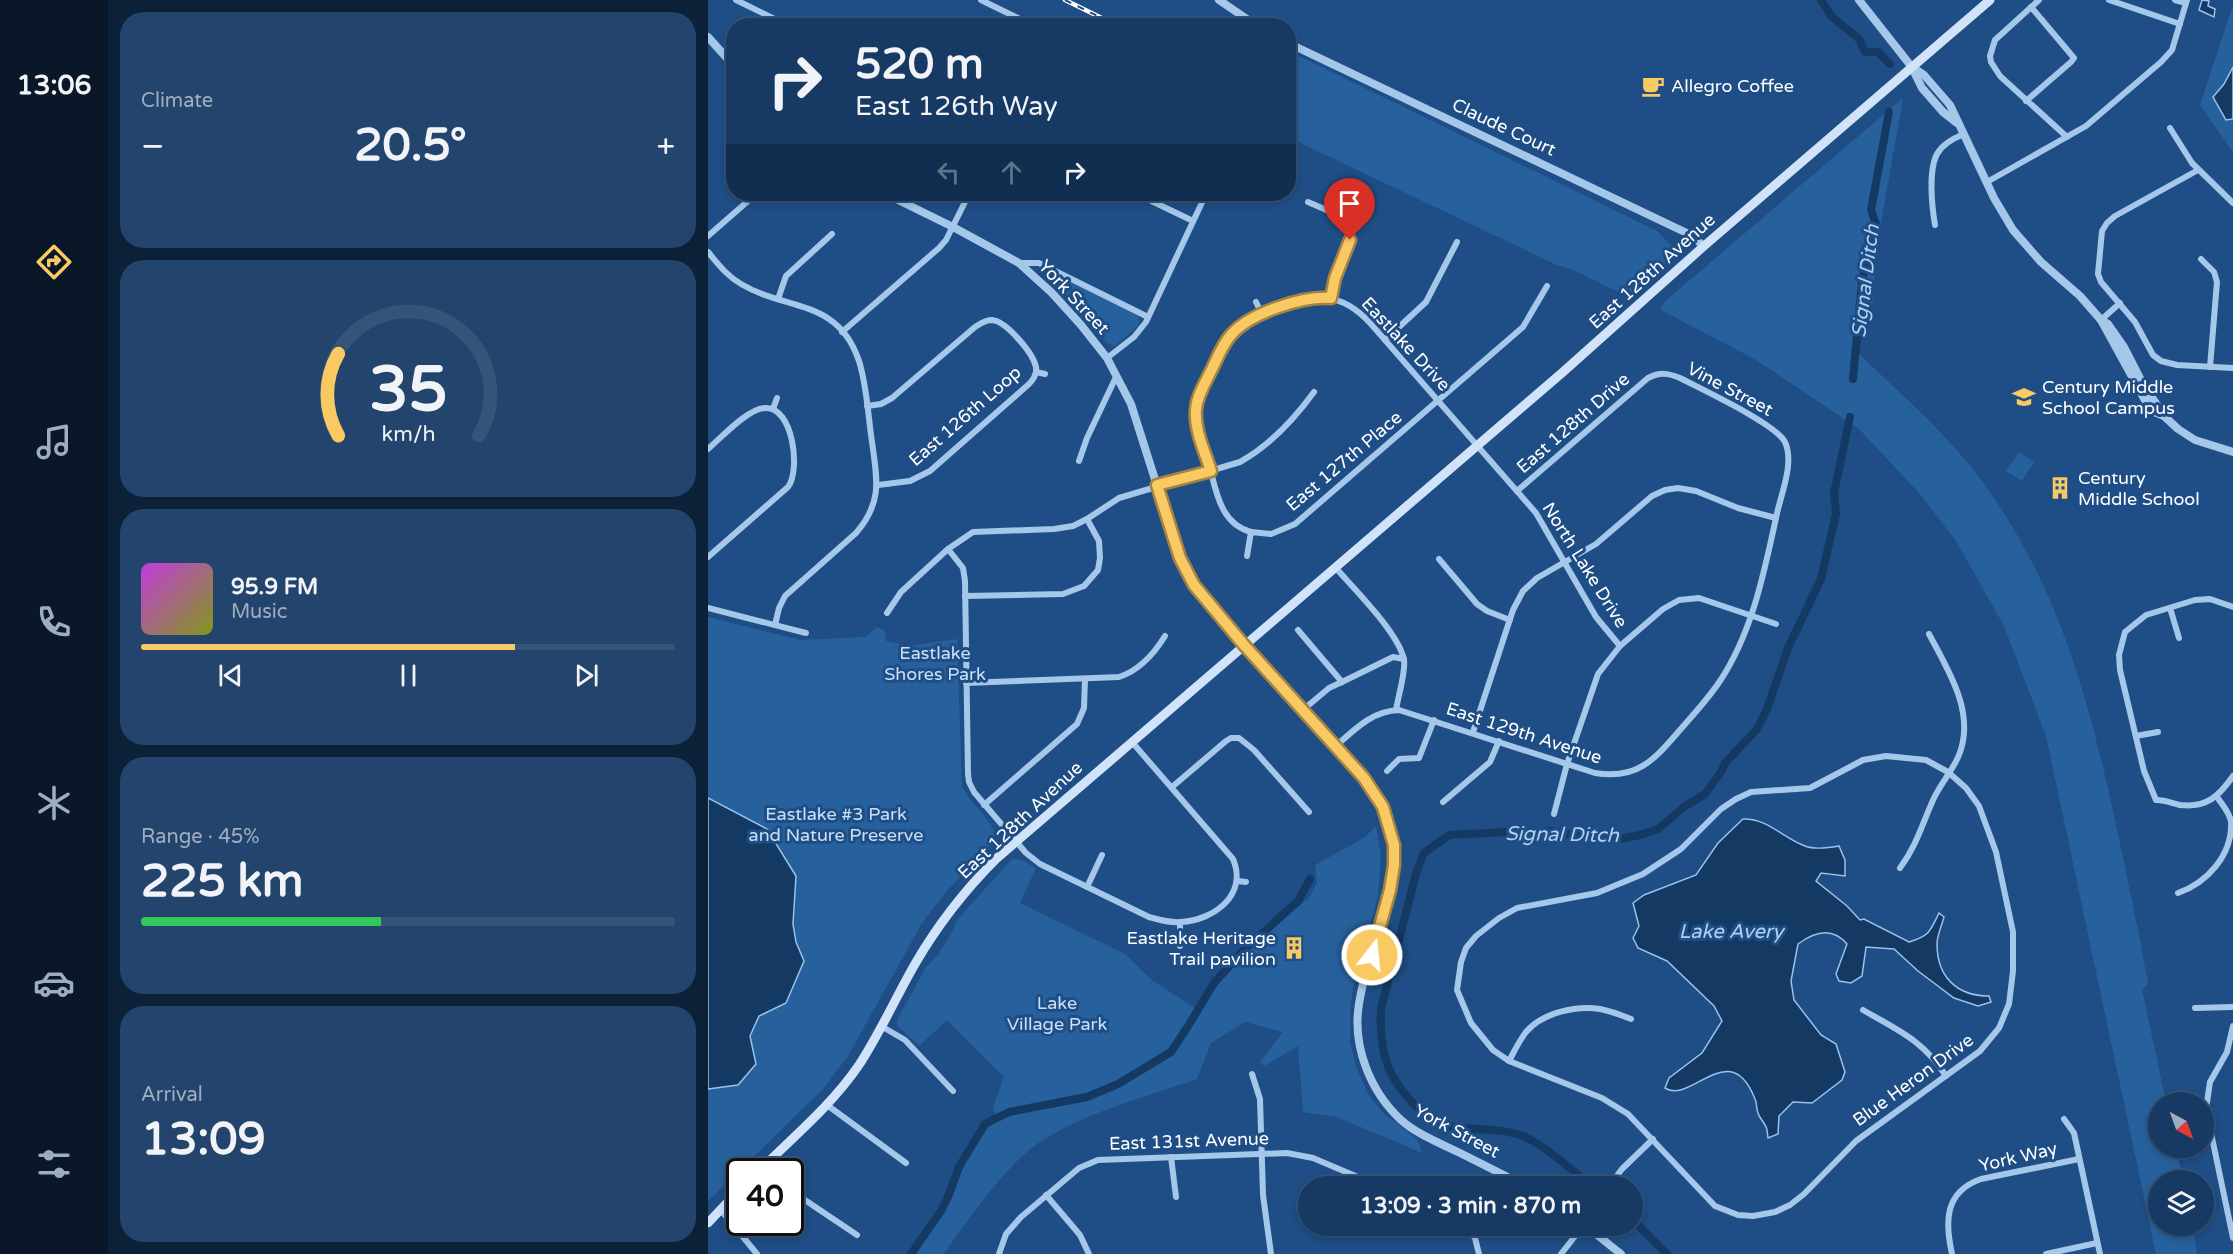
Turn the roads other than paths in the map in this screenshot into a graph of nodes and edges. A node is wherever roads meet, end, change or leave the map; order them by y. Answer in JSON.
{"nodes":[{"id":1,"x":736,"y":0,"type":"edge"},
{"id":2,"x":981,"y":0,"type":"edge"},
{"id":3,"x":1219,"y":0,"type":"edge"},
{"id":4,"x":1859,"y":0,"type":"edge"},
{"id":5,"x":1990,"y":0,"type":"edge"},
{"id":6,"x":2039,"y":0,"type":"edge"},
{"id":7,"x":2109,"y":0,"type":"edge"},
{"id":8,"x":2175,"y":0,"type":"edge"},
{"id":9,"x":2186,"y":2,"type":"edge"},
{"id":10,"x":2031,"y":7,"type":"junction"},
{"id":11,"x":773,"y":18,"type":"edge"},
{"id":12,"x":1018,"y":18,"type":"edge"},
{"id":13,"x":1245,"y":18,"type":"edge"},
{"id":14,"x":2180,"y":24,"type":"junction"},
{"id":15,"x":708,"y":37,"type":"edge"},
{"id":16,"x":1296,"y":47,"type":"edge"},
{"id":17,"x":726,"y":57,"type":"edge"},
{"id":18,"x":1911,"y":66,"type":"junction"},
{"id":19,"x":2026,"y":101,"type":"junction"},
{"id":20,"x":2170,"y":128,"type":"dead end"},
{"id":21,"x":1964,"y":134,"type":"junction"},
{"id":22,"x":2067,"y":137,"type":"junction"},
{"id":23,"x":2198,"y":170,"type":"junction"},
{"id":24,"x":1987,"y":182,"type":"junction"},
{"id":25,"x":748,"y":201,"type":"edge"},
{"id":26,"x":900,"y":201,"type":"edge"},
{"id":27,"x":966,"y":201,"type":"edge"},
{"id":28,"x":1152,"y":201,"type":"edge"},
{"id":29,"x":1203,"y":201,"type":"edge"},
{"id":30,"x":1308,"y":202,"type":"dead end"},
{"id":31,"x":2233,"y":203,"type":"edge"},
{"id":32,"x":1193,"y":221,"type":"junction"},
{"id":33,"x":1935,"y":225,"type":"dead end"},
{"id":34,"x":953,"y":227,"type":"junction"},
{"id":35,"x":832,"y":234,"type":"dead end"},
{"id":36,"x":708,"y":236,"type":"edge"},
{"id":37,"x":1457,"y":242,"type":"dead end"},
{"id":38,"x":1704,"y":246,"type":"junction"},
{"id":39,"x":708,"y":252,"type":"edge"},
{"id":40,"x":2201,"y":259,"type":"dead end"},
{"id":41,"x":1019,"y":263,"type":"junction"},
{"id":42,"x":1547,"y":286,"type":"dead end"},
{"id":43,"x":778,"y":298,"type":"junction"},
{"id":44,"x":1331,"y":298,"type":"junction"},
{"id":45,"x":1256,"y":302,"type":"dead end"},
{"id":46,"x":2120,"y":303,"type":"junction"},
{"id":47,"x":1262,"y":314,"type":"junction"},
{"id":48,"x":1148,"y":317,"type":"junction"},
{"id":49,"x":2101,"y":320,"type":"junction"},
{"id":50,"x":842,"y":332,"type":"junction"},
{"id":51,"x":1385,"y":340,"type":"junction"},
{"id":52,"x":1107,"y":358,"type":"junction"},
{"id":53,"x":2210,"y":367,"type":"junction"},
{"id":54,"x":2233,"y":368,"type":"edge"},
{"id":55,"x":1036,"y":372,"type":"junction"},
{"id":56,"x":1045,"y":374,"type":"dead end"},
{"id":57,"x":1116,"y":377,"type":"junction"},
{"id":58,"x":1648,"y":378,"type":"joint"},
{"id":59,"x":1314,"y":392,"type":"dead end"},
{"id":60,"x":777,"y":398,"type":"dead end"},
{"id":61,"x":1439,"y":400,"type":"junction"},
{"id":62,"x":867,"y":406,"type":"junction"},
{"id":63,"x":773,"y":410,"type":"junction"},
{"id":64,"x":1478,"y":445,"type":"junction"},
{"id":65,"x":708,"y":449,"type":"edge"},
{"id":66,"x":1787,"y":449,"type":"joint"},
{"id":67,"x":2233,"y":452,"type":"edge"},
{"id":68,"x":1079,"y":461,"type":"dead end"},
{"id":69,"x":1211,"y":471,"type":"junction"},
{"id":70,"x":878,"y":485,"type":"junction"},
{"id":71,"x":1157,"y":485,"type":"junction"},
{"id":72,"x":1517,"y":490,"type":"junction"},
{"id":73,"x":1776,"y":518,"type":"junction"},
{"id":74,"x":1087,"y":519,"type":"junction"},
{"id":75,"x":1251,"y":532,"type":"junction"},
{"id":76,"x":948,"y":549,"type":"junction"},
{"id":77,"x":1247,"y":556,"type":"dead end"},
{"id":78,"x":708,"y":557,"type":"edge"},
{"id":79,"x":1439,"y":559,"type":"dead end"},
{"id":80,"x":1566,"y":562,"type":"junction"},
{"id":81,"x":1099,"y":565,"type":"junction"},
{"id":82,"x":1108,"y":565,"type":"dead end"},
{"id":83,"x":1335,"y":567,"type":"junction"},
{"id":84,"x":965,"y":596,"type":"junction"},
{"id":85,"x":2233,"y":607,"type":"edge"},
{"id":86,"x":708,"y":608,"type":"edge"},
{"id":87,"x":2170,"y":608,"type":"junction"},
{"id":88,"x":886,"y":613,"type":"dead end"},
{"id":89,"x":1750,"y":615,"type":"junction"},
{"id":90,"x":1510,"y":620,"type":"junction"},
{"id":91,"x":1776,"y":624,"type":"dead end"},
{"id":92,"x":775,"y":625,"type":"junction"},
{"id":93,"x":1298,"y":630,"type":"dead end"},
{"id":94,"x":806,"y":633,"type":"dead end"},
{"id":95,"x":1929,"y":634,"type":"dead end"},
{"id":96,"x":1165,"y":636,"type":"dead end"},
{"id":97,"x":2179,"y":638,"type":"dead end"},
{"id":98,"x":1244,"y":645,"type":"junction"},
{"id":99,"x":1620,"y":646,"type":"junction"},
{"id":100,"x":1404,"y":660,"type":"junction"},
{"id":101,"x":1085,"y":679,"type":"junction"},
{"id":102,"x":1342,"y":682,"type":"junction"},
{"id":103,"x":966,"y":683,"type":"junction"},
{"id":104,"x":1304,"y":709,"type":"junction"},
{"id":105,"x":1396,"y":710,"type":"junction"},
{"id":106,"x":1434,"y":720,"type":"junction"},
{"id":107,"x":1473,"y":732,"type":"junction"},
{"id":108,"x":2158,"y":732,"type":"dead end"},
{"id":109,"x":2136,"y":736,"type":"junction"},
{"id":110,"x":1499,"y":741,"type":"junction"},
{"id":111,"x":1132,"y":742,"type":"junction"},
{"id":112,"x":1336,"y":746,"type":"junction"},
{"id":113,"x":1567,"y":764,"type":"junction"},
{"id":114,"x":1387,"y":771,"type":"dead end"},
{"id":115,"x":1948,"y":772,"type":"junction"},
{"id":116,"x":2233,"y":776,"type":"edge"},
{"id":117,"x":1172,"y":787,"type":"junction"},
{"id":118,"x":2217,"y":797,"type":"junction"},
{"id":119,"x":1443,"y":802,"type":"dead end"},
{"id":120,"x":984,"y":805,"type":"junction"},
{"id":121,"x":1309,"y":812,"type":"dead end"},
{"id":122,"x":1554,"y":814,"type":"dead end"},
{"id":123,"x":1015,"y":841,"type":"junction"},
{"id":124,"x":1102,"y":855,"type":"dead end"},
{"id":125,"x":1900,"y":868,"type":"dead end"},
{"id":126,"x":1237,"y":881,"type":"junction"},
{"id":127,"x":1246,"y":882,"type":"dead end"},
{"id":128,"x":1087,"y":887,"type":"junction"},
{"id":129,"x":2178,"y":893,"type":"dead end"},
{"id":130,"x":1180,"y":922,"type":"junction"},
{"id":131,"x":1180,"y":946,"type":"dead end"},
{"id":132,"x":2233,"y":1007,"type":"edge"},
{"id":133,"x":2195,"y":1008,"type":"dead end"},
{"id":134,"x":1863,"y":1010,"type":"dead end"},
{"id":135,"x":1631,"y":1019,"type":"dead end"},
{"id":136,"x":881,"y":1026,"type":"junction"},
{"id":137,"x":2233,"y":1026,"type":"edge"},
{"id":138,"x":1509,"y":1061,"type":"junction"},
{"id":139,"x":1252,"y":1074,"type":"dead end"},
{"id":140,"x":1946,"y":1076,"type":"junction"},
{"id":141,"x":953,"y":1091,"type":"dead end"},
{"id":142,"x":827,"y":1105,"type":"junction"},
{"id":143,"x":2064,"y":1119,"type":"dead end"},
{"id":144,"x":1653,"y":1139,"type":"junction"},
{"id":145,"x":1262,"y":1153,"type":"junction"},
{"id":146,"x":1171,"y":1156,"type":"junction"},
{"id":147,"x":774,"y":1158,"type":"edge"},
{"id":148,"x":2079,"y":1158,"type":"junction"},
{"id":149,"x":906,"y":1163,"type":"dead end"},
{"id":150,"x":1355,"y":1176,"type":"edge"},
{"id":151,"x":1506,"y":1176,"type":"edge"},
{"id":152,"x":1617,"y":1176,"type":"edge"},
{"id":153,"x":1046,"y":1195,"type":"junction"},
{"id":154,"x":1176,"y":1197,"type":"dead end"},
{"id":155,"x":804,"y":1199,"type":"edge"},
{"id":156,"x":2233,"y":1200,"type":"edge"},
{"id":157,"x":726,"y":1202,"type":"edge"},
{"id":158,"x":2225,"y":1202,"type":"junction"},
{"id":159,"x":719,"y":1209,"type":"junction"},
{"id":160,"x":708,"y":1213,"type":"edge"},
{"id":161,"x":708,"y":1222,"type":"edge"},
{"id":162,"x":857,"y":1234,"type":"dead end"},
{"id":163,"x":1474,"y":1236,"type":"edge"},
{"id":164,"x":1576,"y":1236,"type":"edge"},
{"id":165,"x":1597,"y":1236,"type":"edge"},
{"id":166,"x":2233,"y":1238,"type":"edge"},
{"id":167,"x":2097,"y":1244,"type":"junction"},
{"id":168,"x":757,"y":1254,"type":"edge"},
{"id":169,"x":999,"y":1254,"type":"edge"},
{"id":170,"x":1089,"y":1254,"type":"edge"},
{"id":171,"x":1271,"y":1254,"type":"edge"},
{"id":172,"x":1479,"y":1254,"type":"edge"},
{"id":173,"x":1561,"y":1254,"type":"edge"},
{"id":174,"x":1621,"y":1254,"type":"edge"},
{"id":175,"x":1952,"y":1254,"type":"edge"},
{"id":176,"x":2046,"y":1254,"type":"edge"},
{"id":177,"x":2100,"y":1254,"type":"edge"}],
"edges":[{"from":1,"to":11,"type":"street"},
{"from":2,"to":12,"type":"street"},
{"from":3,"to":13,"type":"street"},
{"from":4,"to":18,"type":"street"},
{"from":5,"to":18,"type":"main road","name":"East 128th Avenue"},
{"from":6,"to":10,"type":"street"},
{"from":7,"to":14,"type":"street"},
{"from":8,"to":9,"type":"street"},
{"from":9,"to":14,"type":"street"},
{"from":10,"to":19,"type":"street"},
{"from":10,"to":19,"type":"street"},
{"from":14,"to":22,"type":"street"},
{"from":15,"to":17,"type":"street"},
{"from":16,"to":38,"type":"street","name":"Claude Court"},
{"from":18,"to":21,"type":"street"},
{"from":18,"to":38,"type":"main road","name":"East 128th Avenue"},
{"from":19,"to":22,"type":"street"},
{"from":20,"to":23,"type":"street"},
{"from":21,"to":24,"type":"street"},
{"from":21,"to":33,"type":"street"},
{"from":22,"to":24,"type":"street"},
{"from":23,"to":31,"type":"street"},
{"from":23,"to":46,"type":"street"},
{"from":24,"to":49,"type":"street"},
{"from":25,"to":36,"type":"street"},
{"from":26,"to":34,"type":"street","name":"York Street"},
{"from":27,"to":34,"type":"street"},
{"from":28,"to":32,"type":"street"},
{"from":29,"to":32,"type":"street"},
{"from":30,"to":44,"type":"street"},
{"from":32,"to":48,"type":"street"},
{"from":34,"to":41,"type":"street","name":"York Street"},
{"from":34,"to":50,"type":"street"},
{"from":35,"to":43,"type":"street"},
{"from":37,"to":51,"type":"street"},
{"from":38,"to":64,"type":"main road","name":"East 128th Avenue"},
{"from":39,"to":43,"type":"street"},
{"from":40,"to":53,"type":"street"},
{"from":41,"to":48,"type":"street"},
{"from":41,"to":52,"type":"street","name":"York Street"},
{"from":42,"to":61,"type":"street","name":"East 127th Place"},
{"from":43,"to":50,"type":"street"},
{"from":44,"to":47,"type":"street"},
{"from":44,"to":51,"type":"street","name":"Eastlake Drive"},
{"from":45,"to":47,"type":"street"},
{"from":46,"to":49,"type":"street"},
{"from":46,"to":53,"type":"street"},
{"from":47,"to":69,"type":"street"},
{"from":48,"to":52,"type":"street"},
{"from":49,"to":67,"type":"street"},
{"from":50,"to":62,"type":"street"},
{"from":51,"to":61,"type":"street","name":"Eastlake Drive"},
{"from":52,"to":57,"type":"street","name":"York Street"},
{"from":53,"to":54,"type":"street"},
{"from":55,"to":56,"type":"street","name":"East 126th Loop"},
{"from":55,"to":62,"type":"street","name":"East 126th Loop"},
{"from":55,"to":70,"type":"street","name":"East 126th Loop"},
{"from":57,"to":68,"type":"street"},
{"from":57,"to":71,"type":"street","name":"York Street"},
{"from":58,"to":66,"type":"street","name":"Vine Street"},
{"from":58,"to":72,"type":"street","name":"East 128th Drive"},
{"from":59,"to":69,"type":"street"},
{"from":60,"to":63,"type":"street"},
{"from":61,"to":64,"type":"street","name":"Eastlake Drive"},
{"from":61,"to":75,"type":"street","name":"East 127th Place"},
{"from":62,"to":70,"type":"street"},
{"from":63,"to":65,"type":"street"},
{"from":63,"to":78,"type":"street"},
{"from":64,"to":72,"type":"street","name":"North Lake Drive"},
{"from":64,"to":83,"type":"main road","name":"East 128th Avenue"},
{"from":66,"to":73,"type":"street","name":"East 129th Avenue"},
{"from":69,"to":71,"type":"street"},
{"from":69,"to":75,"type":"street"},
{"from":70,"to":92,"type":"street"},
{"from":71,"to":74,"type":"street"},
{"from":71,"to":98,"type":"street","name":"York Street"},
{"from":72,"to":80,"type":"street","name":"North Lake Drive"},
{"from":73,"to":80,"type":"street"},
{"from":73,"to":89,"type":"street","name":"East 129th Avenue"},
{"from":74,"to":76,"type":"street"},
{"from":74,"to":81,"type":"street"},
{"from":75,"to":77,"type":"street"},
{"from":76,"to":84,"type":"street"},
{"from":76,"to":88,"type":"street"},
{"from":79,"to":90,"type":"street"},
{"from":80,"to":90,"type":"street"},
{"from":80,"to":99,"type":"street","name":"North Lake Drive"},
{"from":81,"to":82,"type":"street"},
{"from":81,"to":84,"type":"street"},
{"from":83,"to":98,"type":"main road","name":"East 128th Avenue"},
{"from":83,"to":100,"type":"street"},
{"from":84,"to":103,"type":"street"},
{"from":85,"to":87,"type":"street"},
{"from":86,"to":92,"type":"street"},
{"from":87,"to":97,"type":"street"},
{"from":87,"to":109,"type":"street"},
{"from":89,"to":91,"type":"street"},
{"from":89,"to":99,"type":"street"},
{"from":89,"to":113,"type":"street","name":"East 129th Avenue"},
{"from":90,"to":107,"type":"street"},
{"from":92,"to":94,"type":"street"},
{"from":93,"to":102,"type":"street"},
{"from":95,"to":115,"type":"street"},
{"from":96,"to":101,"type":"street"},
{"from":98,"to":104,"type":"street","name":"York Street"},
{"from":98,"to":111,"type":"main road","name":"East 128th Avenue"},
{"from":99,"to":113,"type":"street"},
{"from":100,"to":102,"type":"street"},
{"from":100,"to":105,"type":"street"},
{"from":101,"to":103,"type":"street"},
{"from":101,"to":120,"type":"street"},
{"from":102,"to":104,"type":"street"},
{"from":103,"to":120,"type":"street"},
{"from":104,"to":112,"type":"street","name":"York Street"},
{"from":105,"to":106,"type":"street","name":"East 129th Avenue"},
{"from":105,"to":112,"type":"street"},
{"from":106,"to":107,"type":"street","name":"East 129th Avenue"},
{"from":106,"to":114,"type":"street"},
{"from":107,"to":110,"type":"street","name":"East 129th Avenue"},
{"from":108,"to":109,"type":"street"},
{"from":109,"to":118,"type":"street"},
{"from":110,"to":113,"type":"street","name":"East 129th Avenue"},
{"from":110,"to":119,"type":"street"},
{"from":111,"to":117,"type":"street"},
{"from":111,"to":123,"type":"main road","name":"East 128th Avenue"},
{"from":112,"to":151,"type":"street","name":"York Street"},
{"from":113,"to":122,"type":"street"},
{"from":115,"to":125,"type":"street"},
{"from":115,"to":138,"type":"street","name":"Blue Heron Drive"},
{"from":115,"to":140,"type":"street","name":"Blue Heron Drive"},
{"from":116,"to":118,"type":"street"},
{"from":117,"to":121,"type":"street"},
{"from":117,"to":126,"type":"street"},
{"from":118,"to":129,"type":"street"},
{"from":120,"to":123,"type":"street"},
{"from":123,"to":128,"type":"street"},
{"from":123,"to":136,"type":"main road","name":"East 128th Avenue"},
{"from":124,"to":128,"type":"street"},
{"from":126,"to":127,"type":"street"},
{"from":126,"to":130,"type":"street"},
{"from":128,"to":130,"type":"street"},
{"from":130,"to":131,"type":"street"},
{"from":132,"to":133,"type":"street"},
{"from":134,"to":140,"type":"street"},
{"from":135,"to":138,"type":"street"},
{"from":136,"to":141,"type":"street"},
{"from":136,"to":142,"type":"main road","name":"East 128th Avenue"},
{"from":137,"to":158,"type":"street"},
{"from":138,"to":144,"type":"street","name":"Blue Heron Drive"},
{"from":139,"to":145,"type":"street"},
{"from":140,"to":144,"type":"street","name":"Blue Heron Drive"},
{"from":142,"to":147,"type":"main road","name":"East 128th Avenue"},
{"from":142,"to":149,"type":"street"},
{"from":143,"to":148,"type":"street"},
{"from":144,"to":152,"type":"street"},
{"from":145,"to":146,"type":"street","name":"East 131st Avenue"},
{"from":145,"to":150,"type":"street","name":"East 131st Avenue"},
{"from":145,"to":171,"type":"street"},
{"from":146,"to":153,"type":"street","name":"East 131st Avenue"},
{"from":146,"to":154,"type":"street"},
{"from":148,"to":167,"type":"street"},
{"from":148,"to":175,"type":"street","name":"York Way"},
{"from":153,"to":169,"type":"street","name":"East 131st Avenue"},
{"from":153,"to":170,"type":"street"},
{"from":155,"to":162,"type":"street"},
{"from":156,"to":158,"type":"street"},
{"from":157,"to":159,"type":"main road"},
{"from":158,"to":166,"type":"street"},
{"from":159,"to":160,"type":"main road"},
{"from":159,"to":161,"type":"main road"},
{"from":159,"to":168,"type":"street"},
{"from":163,"to":172,"type":"street"},
{"from":164,"to":173,"type":"street"},
{"from":165,"to":174,"type":"street"},
{"from":167,"to":176,"type":"street"},
{"from":167,"to":177,"type":"street"}]}
